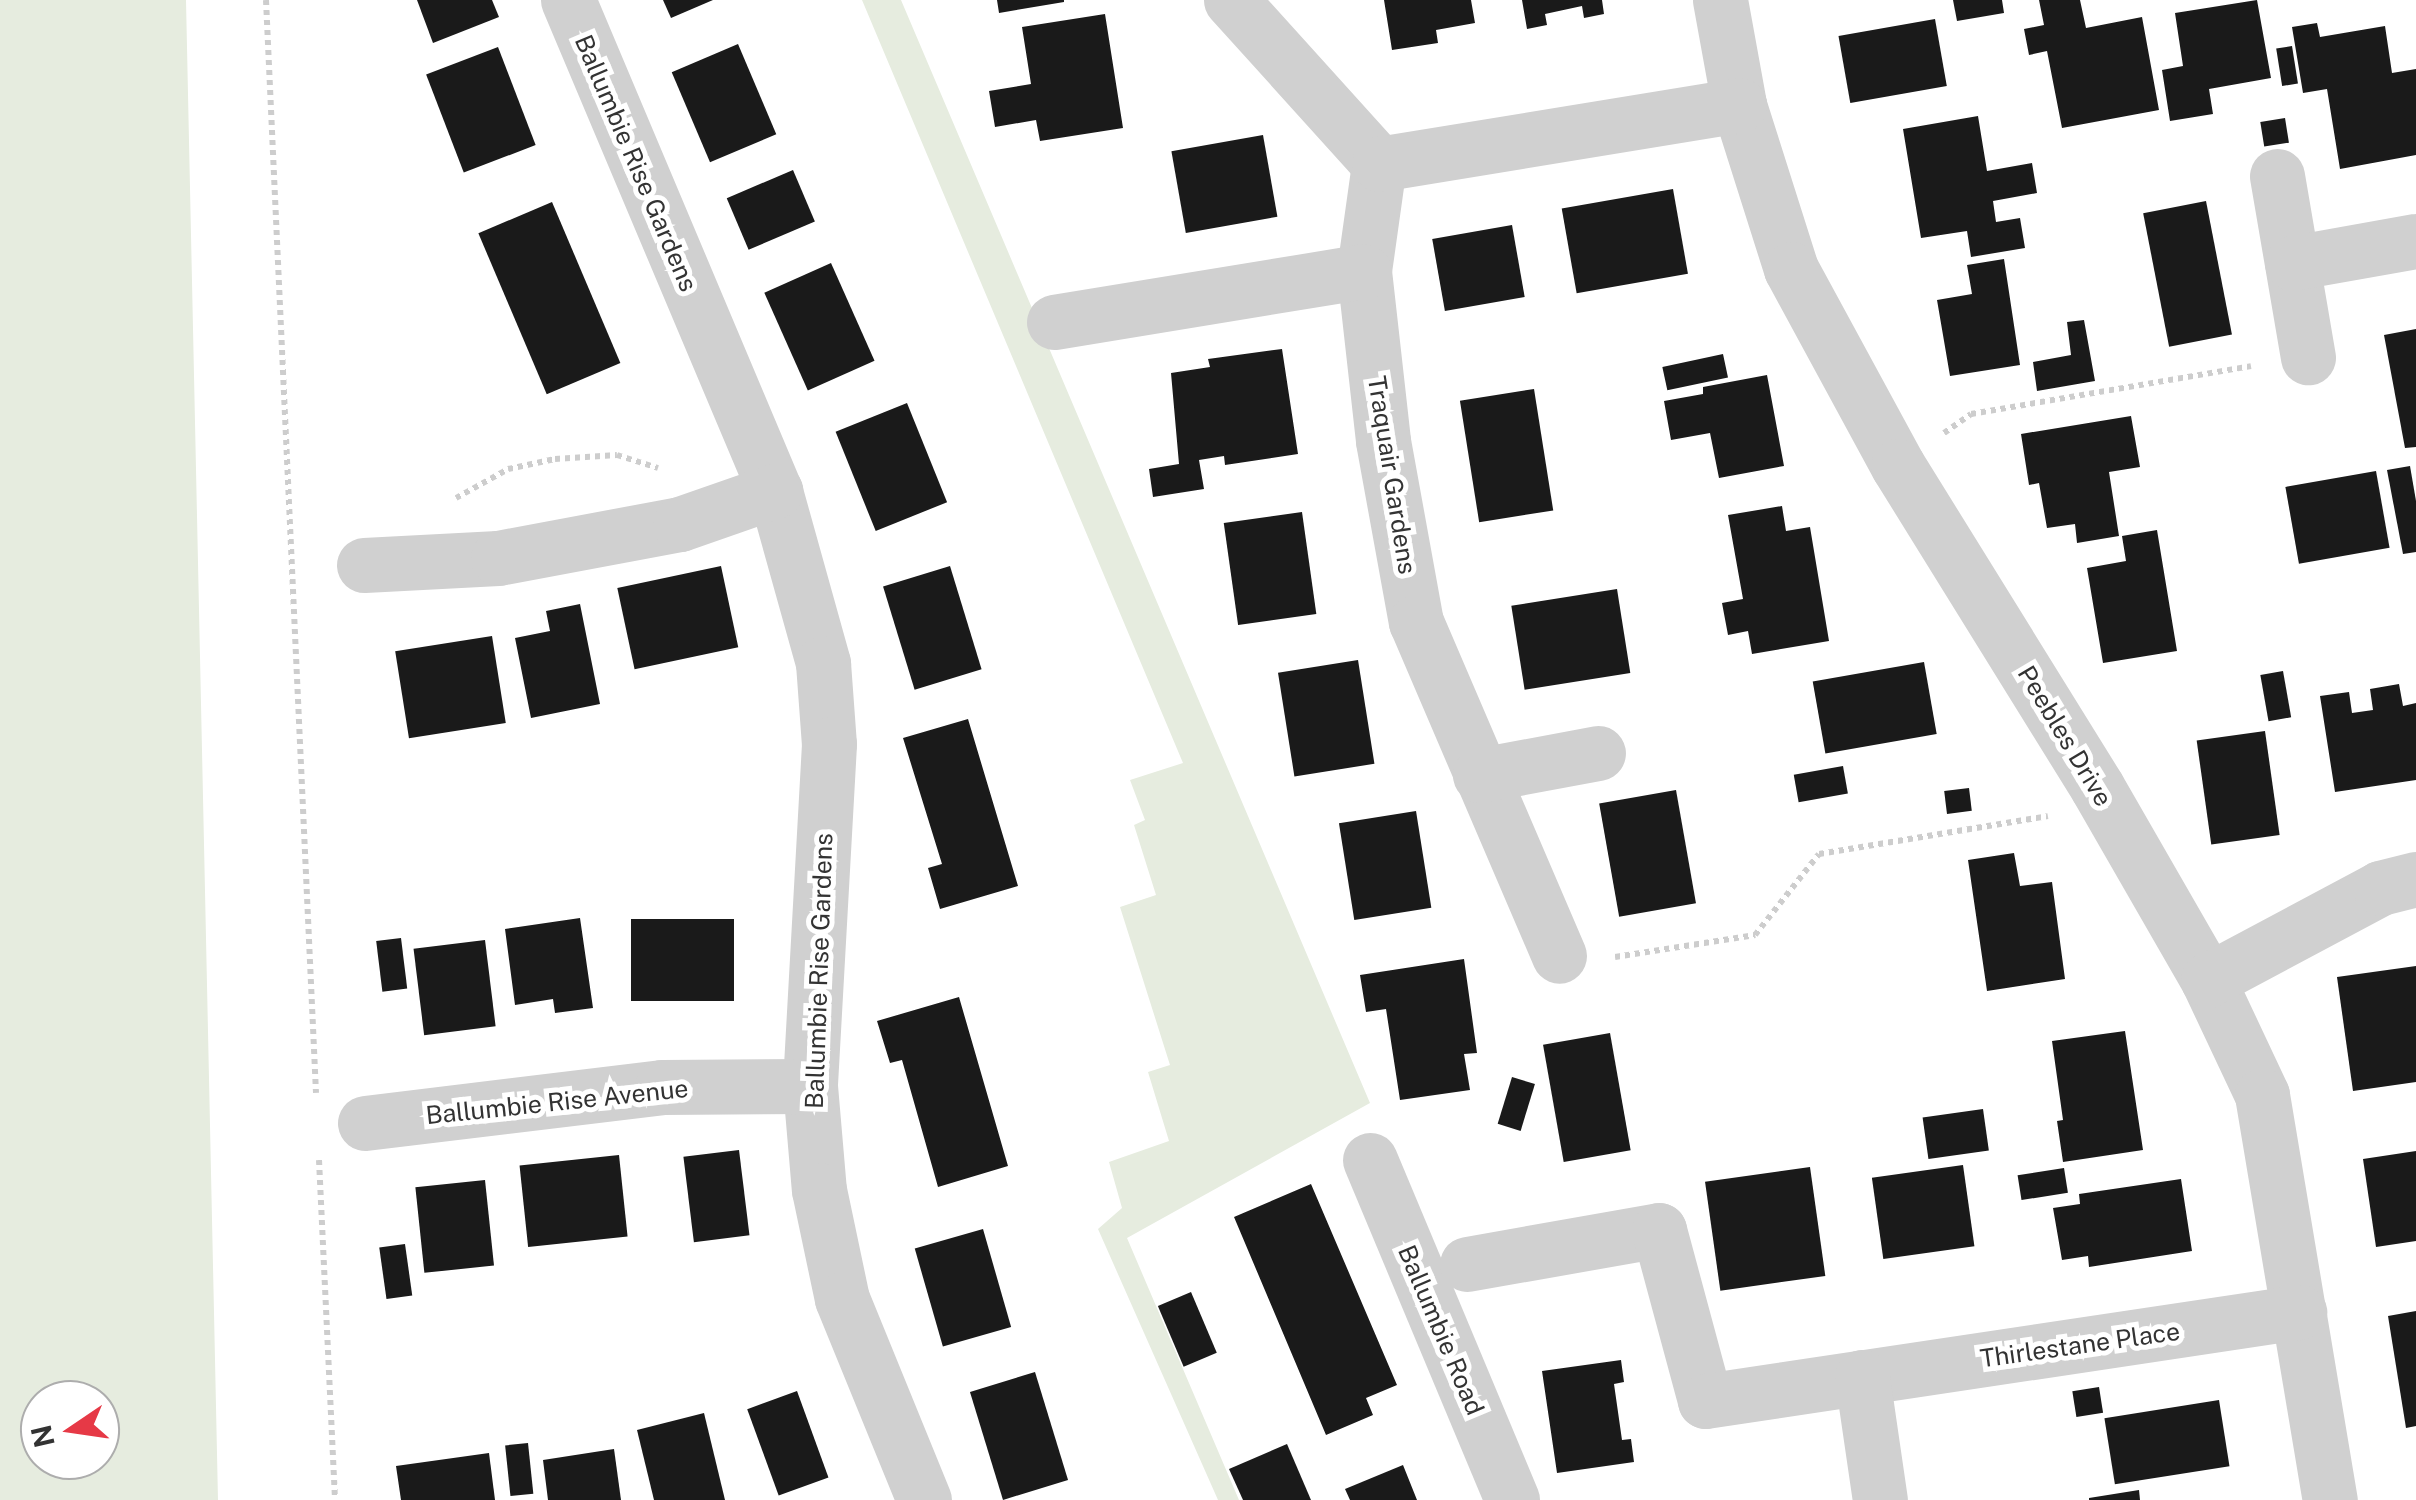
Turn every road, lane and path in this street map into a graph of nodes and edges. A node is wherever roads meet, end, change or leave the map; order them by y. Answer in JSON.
{"nodes":[{"id":1,"x":266,"y":0,"type":"edge"},
{"id":2,"x":568,"y":0,"type":"edge"},
{"id":3,"x":1231,"y":0,"type":"edge"},
{"id":4,"x":1720,"y":0,"type":"edge"},
{"id":5,"x":1739,"y":105,"type":"junction"},
{"id":6,"x":1379,"y":164,"type":"junction"},
{"id":7,"x":2277,"y":176,"type":"dead end"},
{"id":8,"x":2416,"y":241,"type":"edge"},
{"id":9,"x":2292,"y":263,"type":"junction"},
{"id":10,"x":1364,"y":271,"type":"junction"},
{"id":11,"x":1054,"y":322,"type":"dead end"},
{"id":12,"x":2308,"y":357,"type":"joint"},
{"id":13,"x":1898,"y":466,"type":"junction"},
{"id":14,"x":765,"y":468,"type":"junction"},
{"id":15,"x":446,"y":501,"type":"dead end"},
{"id":16,"x":364,"y":566,"type":"dead end"},
{"id":17,"x":1598,"y":753,"type":"dead end"},
{"id":18,"x":1480,"y":775,"type":"junction"},
{"id":19,"x":2096,"y":788,"type":"junction"},
{"id":20,"x":2416,"y":879,"type":"edge"},
{"id":21,"x":1559,"y":956,"type":"joint"},
{"id":22,"x":2208,"y":980,"type":"junction"},
{"id":23,"x":810,"y":1086,"type":"junction"},
{"id":24,"x":333,"y":1124,"type":"junction"},
{"id":25,"x":1370,"y":1160,"type":"dead end"},
{"id":26,"x":1466,"y":1264,"type":"dead end"},
{"id":27,"x":2299,"y":1312,"type":"junction"},
{"id":28,"x":1862,"y":1377,"type":"junction"},
{"id":29,"x":334,"y":1500,"type":"edge"},
{"id":30,"x":924,"y":1500,"type":"edge"},
{"id":31,"x":1512,"y":1500,"type":"edge"},
{"id":32,"x":1880,"y":1500,"type":"edge"},
{"id":33,"x":2330,"y":1500,"type":"edge"}],
"edges":[{"from":1,"to":24,"type":"path"},
{"from":2,"to":14,"type":"street","name":"Ballumbie Rise Gardens"},
{"from":3,"to":6,"type":"street"},
{"from":4,"to":5,"type":"street","name":"Peebles Drive"},
{"from":5,"to":6,"type":"street"},
{"from":5,"to":13,"type":"street","name":"Peebles Drive"},
{"from":6,"to":10,"type":"street","name":"Traquair Gardens"},
{"from":7,"to":9,"type":"street"},
{"from":8,"to":9,"type":"street"},
{"from":9,"to":12,"type":"street"},
{"from":10,"to":11,"type":"street"},
{"from":10,"to":18,"type":"street","name":"Traquair Gardens"},
{"from":12,"to":13,"type":"path"},
{"from":13,"to":19,"type":"street","name":"Peebles Drive"},
{"from":14,"to":15,"type":"path"},
{"from":14,"to":16,"type":"street"},
{"from":14,"to":23,"type":"street","name":"Ballumbie Rise Gardens"},
{"from":17,"to":18,"type":"street"},
{"from":18,"to":21,"type":"street","name":"Traquair Gardens"},
{"from":19,"to":21,"type":"path"},
{"from":19,"to":22,"type":"street","name":"Peebles Drive"},
{"from":20,"to":22,"type":"street"},
{"from":22,"to":27,"type":"street","name":"Peebles Drive"},
{"from":23,"to":24,"type":"street","name":"Ballumbie Rise Avenue"},
{"from":23,"to":30,"type":"street","name":"Ballumbie Rise Gardens"},
{"from":24,"to":29,"type":"path"},
{"from":25,"to":31,"type":"street","name":"Ballumbie Road"},
{"from":26,"to":28,"type":"street","name":"Thirlestane Place"},
{"from":27,"to":28,"type":"street","name":"Thirlestane Place"},
{"from":27,"to":33,"type":"street","name":"Peebles Drive"},
{"from":28,"to":32,"type":"street"}]}
